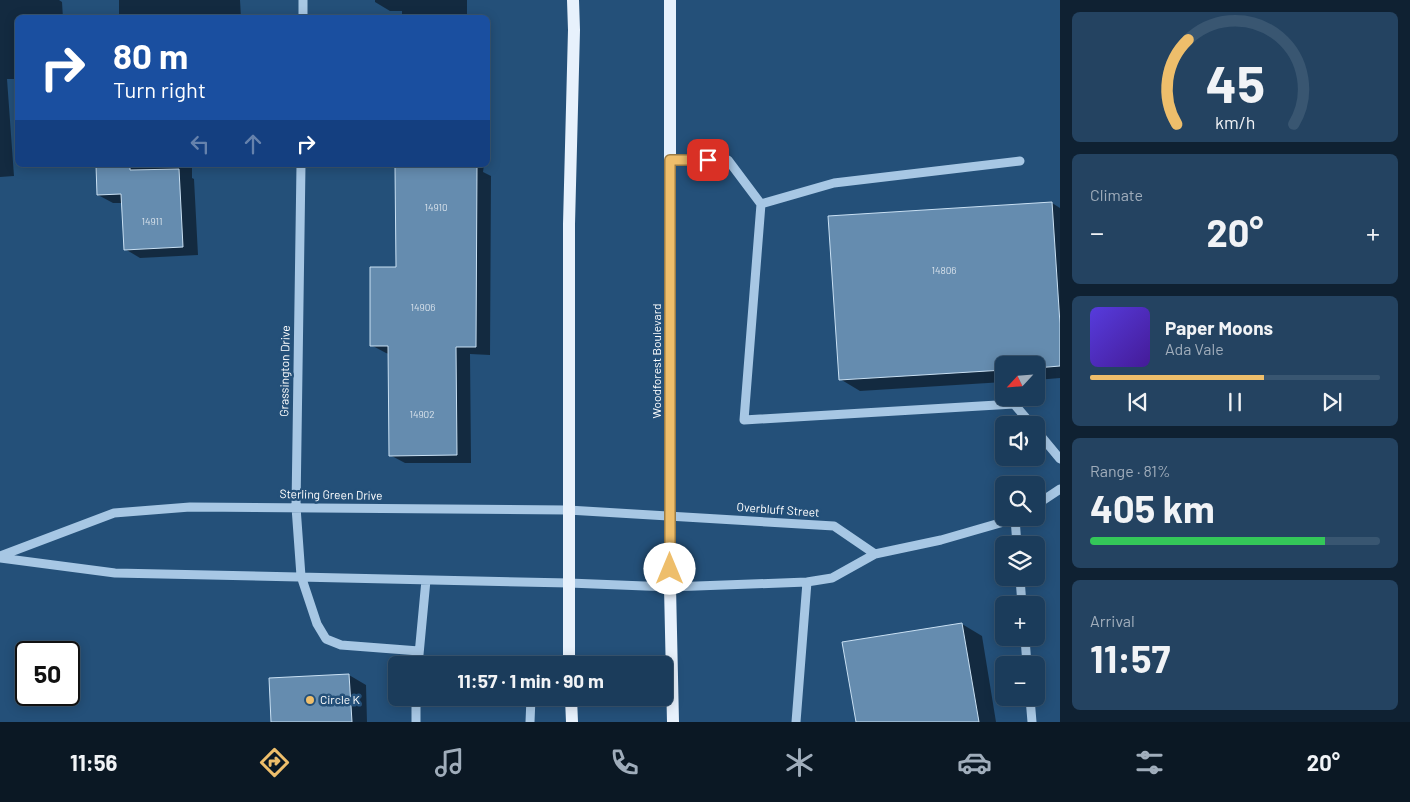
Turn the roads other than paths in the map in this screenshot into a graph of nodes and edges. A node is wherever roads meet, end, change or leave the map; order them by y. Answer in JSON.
{"nodes":[{"id":1,"x":304,"y":0,"type":"edge"},
{"id":2,"x":573,"y":0,"type":"edge"},
{"id":3,"x":670,"y":0,"type":"edge"},
{"id":4,"x":303,"y":15,"type":"edge"},
{"id":5,"x":670,"y":160,"type":"junction"},
{"id":6,"x":1020,"y":161,"type":"dead end"},
{"id":7,"x":301,"y":167,"type":"edge"},
{"id":8,"x":761,"y":204,"type":"junction"},
{"id":9,"x":1024,"y":416,"type":"edge"},
{"id":10,"x":1045,"y":441,"type":"edge"},
{"id":11,"x":1060,"y":459,"type":"edge"},
{"id":12,"x":1060,"y":489,"type":"edge"},
{"id":13,"x":1045,"y":498,"type":"edge"},
{"id":14,"x":296,"y":508,"type":"junction"},
{"id":15,"x":568,"y":510,"type":"junction"},
{"id":16,"x":670,"y":516,"type":"junction"},
{"id":17,"x":995,"y":524,"type":"edge"},
{"id":18,"x":875,"y":554,"type":"junction"},
{"id":19,"x":0,"y":557,"type":"edge"},
{"id":20,"x":301,"y":576,"type":"junction"},
{"id":21,"x":426,"y":580,"type":"junction"},
{"id":22,"x":807,"y":582,"type":"junction"},
{"id":23,"x":569,"y":583,"type":"junction"},
{"id":24,"x":670,"y":587,"type":"junction"},
{"id":25,"x":419,"y":651,"type":"junction"},
{"id":26,"x":419,"y":656,"type":"edge"},
{"id":27,"x":569,"y":656,"type":"edge"},
{"id":28,"x":416,"y":706,"type":"edge"},
{"id":29,"x":531,"y":706,"type":"edge"},
{"id":30,"x":571,"y":706,"type":"edge"},
{"id":31,"x":1031,"y":706,"type":"edge"},
{"id":32,"x":416,"y":722,"type":"edge"},
{"id":33,"x":530,"y":722,"type":"edge"},
{"id":34,"x":572,"y":722,"type":"edge"},
{"id":35,"x":673,"y":722,"type":"edge"},
{"id":36,"x":796,"y":722,"type":"edge"},
{"id":37,"x":1032,"y":722,"type":"edge"}],
"edges":[{"from":1,"to":4,"type":"street"},
{"from":2,"to":15,"type":"main road"},
{"from":3,"to":5,"type":"main road","name":"Woodforest Boulevard"},
{"from":5,"to":8,"type":"street"},
{"from":5,"to":16,"type":"main road","name":"Woodforest Boulevard"},
{"from":6,"to":8,"type":"street"},
{"from":7,"to":14,"type":"street","name":"Grassington Drive"},
{"from":8,"to":9,"type":"street"},
{"from":10,"to":11,"type":"street"},
{"from":12,"to":13,"type":"street"},
{"from":14,"to":15,"type":"street","name":"Sterling Green Drive"},
{"from":14,"to":19,"type":"street","name":"Sterling Green Drive"},
{"from":14,"to":20,"type":"street","name":"Grassington Drive"},
{"from":15,"to":16,"type":"street","name":"Sterling Green Drive"},
{"from":15,"to":23,"type":"main road"},
{"from":16,"to":18,"type":"street","name":"Overbluff Street"},
{"from":16,"to":24,"type":"main road","name":"Woodforest Boulevard"},
{"from":17,"to":18,"type":"street"},
{"from":18,"to":22,"type":"street"},
{"from":19,"to":20,"type":"street","name":"Sterling Green Drive"},
{"from":20,"to":21,"type":"street","name":"Sterling Green Drive"},
{"from":20,"to":25,"type":"street","name":"Grassington Drive"},
{"from":21,"to":23,"type":"street","name":"Sterling Green Drive"},
{"from":21,"to":25,"type":"street"},
{"from":22,"to":24,"type":"street"},
{"from":22,"to":36,"type":"street"},
{"from":23,"to":24,"type":"street","name":"Sterling Green Drive"},
{"from":23,"to":27,"type":"main road"},
{"from":24,"to":35,"type":"main road","name":"Woodforest Boulevard"},
{"from":25,"to":26,"type":"street"},
{"from":28,"to":32,"type":"street"},
{"from":29,"to":33,"type":"street"},
{"from":30,"to":34,"type":"main road"},
{"from":31,"to":37,"type":"street"}]}
